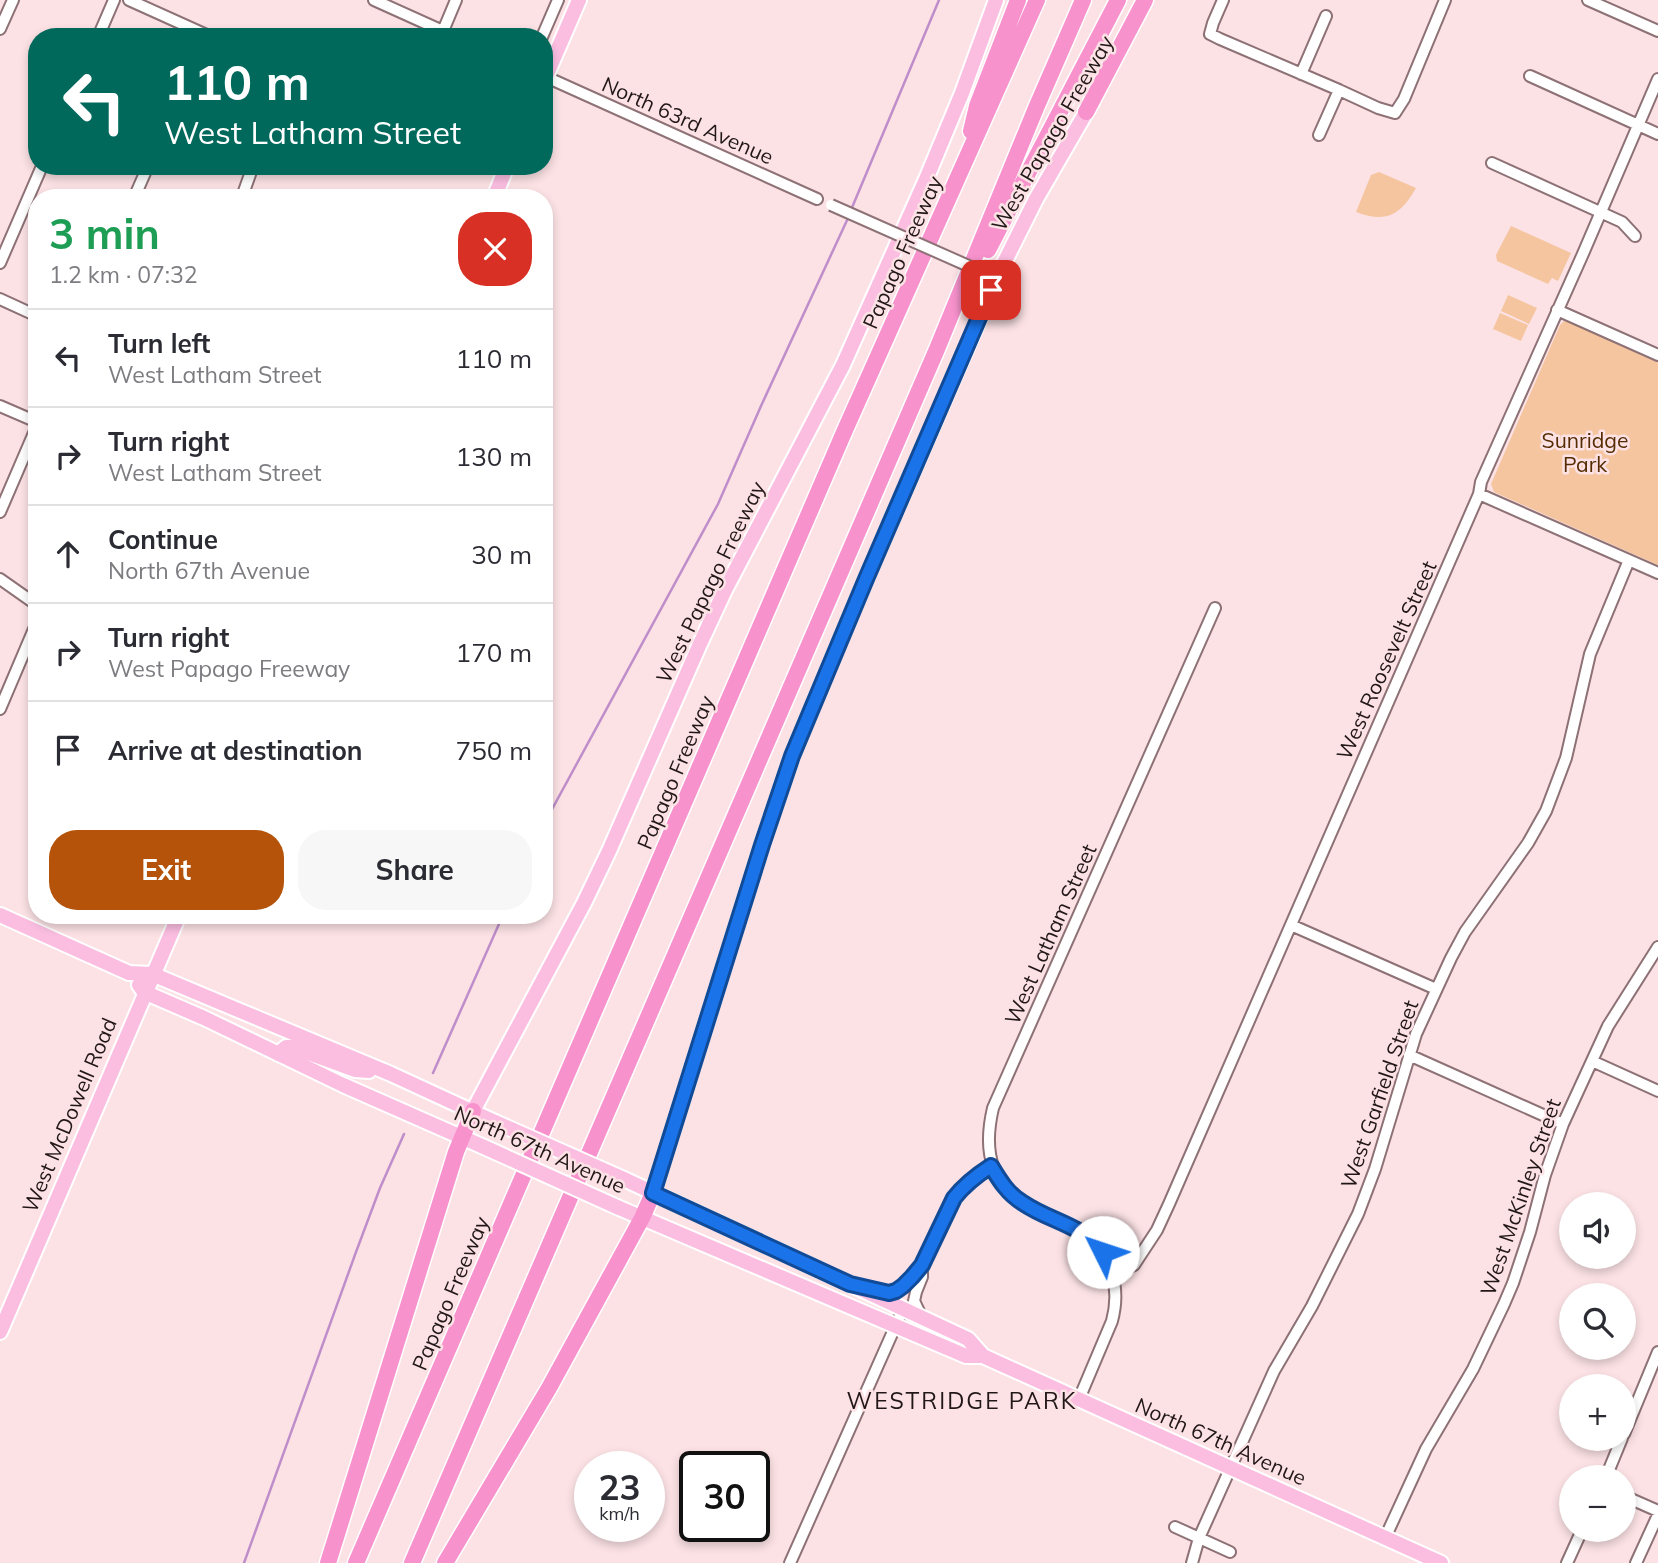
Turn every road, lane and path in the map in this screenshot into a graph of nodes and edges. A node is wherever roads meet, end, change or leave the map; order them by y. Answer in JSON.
{"nodes":[{"id":1,"x":13,"y":0,"type":"edge"},
{"id":2,"x":114,"y":0,"type":"edge"},
{"id":3,"x":129,"y":0,"type":"edge"},
{"id":4,"x":374,"y":0,"type":"edge"},
{"id":5,"x":456,"y":0,"type":"edge"},
{"id":6,"x":558,"y":0,"type":"edge"},
{"id":7,"x":579,"y":0,"type":"edge"},
{"id":8,"x":996,"y":0,"type":"edge"},
{"id":9,"x":1018,"y":0,"type":"edge"},
{"id":10,"x":1037,"y":0,"type":"edge"},
{"id":11,"x":1083,"y":0,"type":"edge"},
{"id":12,"x":1118,"y":0,"type":"edge"},
{"id":13,"x":1145,"y":0,"type":"edge"},
{"id":14,"x":1153,"y":0,"type":"edge"},
{"id":15,"x":1223,"y":0,"type":"edge"},
{"id":16,"x":1445,"y":0,"type":"edge"},
{"id":17,"x":1588,"y":0,"type":"edge"},
{"id":18,"x":1326,"y":16,"type":"dead end"},
{"id":19,"x":103,"y":28,"type":"edge"},
{"id":20,"x":190,"y":28,"type":"edge"},
{"id":21,"x":436,"y":28,"type":"edge"},
{"id":22,"x":444,"y":28,"type":"edge"},
{"id":23,"x":546,"y":28,"type":"edge"},
{"id":24,"x":0,"y":29,"type":"edge"},
{"id":25,"x":1658,"y":31,"type":"edge"},
{"id":26,"x":553,"y":60,"type":"edge"},
{"id":27,"x":1301,"y":74,"type":"junction"},
{"id":28,"x":1530,"y":76,"type":"dead end"},
{"id":29,"x":1658,"y":79,"type":"edge"},
{"id":30,"x":553,"y":82,"type":"edge"},
{"id":31,"x":1339,"y":90,"type":"junction"},
{"id":32,"x":1086,"y":112,"type":"junction"},
{"id":33,"x":1638,"y":125,"type":"junction"},
{"id":34,"x":1658,"y":134,"type":"edge"},
{"id":35,"x":1319,"y":135,"type":"dead end"},
{"id":36,"x":965,"y":161,"type":"junction"},
{"id":37,"x":1492,"y":163,"type":"dead end"},
{"id":38,"x":28,"y":198,"type":"edge"},
{"id":39,"x":817,"y":199,"type":"dead end"},
{"id":40,"x":831,"y":205,"type":"dead end"},
{"id":41,"x":1600,"y":213,"type":"junction"},
{"id":42,"x":1635,"y":236,"type":"dead end"},
{"id":43,"x":0,"y":263,"type":"edge"},
{"id":44,"x":1007,"y":283,"type":"dead end"},
{"id":45,"x":0,"y":299,"type":"edge"},
{"id":46,"x":1558,"y":310,"type":"junction"},
{"id":47,"x":28,"y":312,"type":"edge"},
{"id":48,"x":937,"y":349,"type":"junction"},
{"id":49,"x":1658,"y":355,"type":"edge"},
{"id":50,"x":0,"y":406,"type":"edge"},
{"id":51,"x":28,"y":420,"type":"edge"},
{"id":52,"x":28,"y":445,"type":"edge"},
{"id":53,"x":1479,"y":494,"type":"junction"},
{"id":54,"x":0,"y":512,"type":"edge"},
{"id":55,"x":1629,"y":560,"type":"junction"},
{"id":56,"x":1658,"y":573,"type":"edge"},
{"id":57,"x":0,"y":579,"type":"edge"},
{"id":58,"x":28,"y":599,"type":"edge"},
{"id":59,"x":1215,"y":608,"type":"dead end"},
{"id":60,"x":28,"y":640,"type":"edge"},
{"id":61,"x":4,"y":689,"type":"edge"},
{"id":62,"x":0,"y":709,"type":"edge"},
{"id":63,"x":0,"y":915,"type":"edge"},
{"id":64,"x":175,"y":924,"type":"edge"},
{"id":65,"x":1291,"y":925,"type":"junction"},
{"id":66,"x":1658,"y":947,"type":"edge"},
{"id":67,"x":129,"y":973,"type":"junction"},
{"id":68,"x":152,"y":974,"type":"junction"},
{"id":69,"x":1436,"y":989,"type":"junction"},
{"id":70,"x":144,"y":992,"type":"junction"},
{"id":71,"x":278,"y":1054,"type":"junction"},
{"id":72,"x":1409,"y":1055,"type":"junction"},
{"id":73,"x":1592,"y":1061,"type":"junction"},
{"id":74,"x":391,"y":1074,"type":"junction"},
{"id":75,"x":1658,"y":1091,"type":"edge"},
{"id":76,"x":476,"y":1105,"type":"junction"},
{"id":77,"x":1563,"y":1124,"type":"junction"},
{"id":78,"x":461,"y":1137,"type":"junction"},
{"id":79,"x":991,"y":1166,"type":"junction"},
{"id":80,"x":653,"y":1193,"type":"junction"},
{"id":81,"x":642,"y":1218,"type":"junction"},
{"id":82,"x":922,"y":1265,"type":"junction"},
{"id":83,"x":1111,"y":1272,"type":"junction"},
{"id":84,"x":850,"y":1284,"type":"junction"},
{"id":85,"x":903,"y":1309,"type":"junction"},
{"id":86,"x":922,"y":1318,"type":"junction"},
{"id":87,"x":896,"y":1326,"type":"junction"},
{"id":88,"x":0,"y":1332,"type":"edge"},
{"id":89,"x":1658,"y":1352,"type":"edge"},
{"id":90,"x":983,"y":1356,"type":"junction"},
{"id":91,"x":1079,"y":1399,"type":"junction"},
{"id":92,"x":1636,"y":1405,"type":"edge"},
{"id":93,"x":1230,"y":1468,"type":"junction"},
{"id":94,"x":1636,"y":1502,"type":"edge"},
{"id":95,"x":1658,"y":1513,"type":"edge"},
{"id":96,"x":1175,"y":1527,"type":"dead end"},
{"id":97,"x":1199,"y":1538,"type":"junction"},
{"id":98,"x":1385,"y":1538,"type":"junction"},
{"id":99,"x":1577,"y":1542,"type":"edge"},
{"id":100,"x":1230,"y":1552,"type":"dead end"},
{"id":101,"x":328,"y":1563,"type":"edge"},
{"id":102,"x":356,"y":1563,"type":"edge"},
{"id":103,"x":412,"y":1563,"type":"edge"},
{"id":104,"x":445,"y":1563,"type":"edge"},
{"id":105,"x":790,"y":1563,"type":"edge"},
{"id":106,"x":1192,"y":1563,"type":"edge"},
{"id":107,"x":1441,"y":1563,"type":"edge"},
{"id":108,"x":1567,"y":1563,"type":"edge"},
{"id":109,"x":1636,"y":1563,"type":"edge"}],
"edges":[{"from":1,"to":24,"type":"street"},
{"from":2,"to":19,"type":"street"},
{"from":3,"to":20,"type":"street"},
{"from":4,"to":21,"type":"street"},
{"from":5,"to":22,"type":"street"},
{"from":6,"to":23,"type":"street"},
{"from":7,"to":26,"type":"main road"},
{"from":8,"to":76,"type":"main road","name":"West Papago Freeway"},
{"from":9,"to":36,"type":"highway"},
{"from":10,"to":36,"type":"highway","name":"Papago Freeway"},
{"from":11,"to":48,"type":"highway"},
{"from":12,"to":48,"type":"highway"},
{"from":13,"to":32,"type":"highway"},
{"from":14,"to":32,"type":"main road","name":"West Papago Freeway"},
{"from":15,"to":27,"type":"street"},
{"from":16,"to":31,"type":"street"},
{"from":17,"to":25,"type":"street"},
{"from":18,"to":27,"type":"street"},
{"from":27,"to":31,"type":"street"},
{"from":28,"to":33,"type":"street"},
{"from":29,"to":33,"type":"street","name":"West Roosevelt Street"},
{"from":30,"to":39,"type":"street","name":"North 63rd Avenue"},
{"from":31,"to":35,"type":"street"},
{"from":32,"to":80,"type":"main road","name":"West Papago Freeway"},
{"from":33,"to":34,"type":"street"},
{"from":33,"to":41,"type":"street","name":"West Roosevelt Street"},
{"from":36,"to":102,"type":"highway","name":"Papago Freeway"},
{"from":37,"to":41,"type":"street"},
{"from":38,"to":43,"type":"street"},
{"from":40,"to":44,"type":"street","bridge":true},
{"from":41,"to":42,"type":"street"},
{"from":41,"to":46,"type":"street","name":"West Roosevelt Street"},
{"from":45,"to":47,"type":"street"},
{"from":46,"to":49,"type":"street"},
{"from":46,"to":53,"type":"street","name":"West Roosevelt Street"},
{"from":48,"to":103,"type":"highway"},
{"from":50,"to":51,"type":"street"},
{"from":52,"to":54,"type":"street"},
{"from":53,"to":55,"type":"street"},
{"from":53,"to":65,"type":"street","name":"West Roosevelt Street"},
{"from":55,"to":56,"type":"street"},
{"from":55,"to":69,"type":"street","name":"West Garfield Street"},
{"from":57,"to":58,"type":"street"},
{"from":59,"to":79,"type":"street","name":"West Latham Street"},
{"from":60,"to":61,"type":"street"},
{"from":61,"to":62,"type":"street"},
{"from":63,"to":67,"type":"main road","name":"North 67th Avenue"},
{"from":64,"to":68,"type":"main road","name":"West McDowell Road"},
{"from":65,"to":69,"type":"street"},
{"from":65,"to":83,"type":"street","name":"West Roosevelt Street"},
{"from":66,"to":73,"type":"street","name":"West McKinley Street"},
{"from":67,"to":68,"type":"main road","name":"North 67th Avenue"},
{"from":67,"to":70,"type":"main road","name":"North 67th Avenue"},
{"from":68,"to":70,"type":"main road","name":"West McDowell Road"},
{"from":68,"to":74,"type":"main road","name":"North 67th Avenue"},
{"from":69,"to":72,"type":"street","name":"West Garfield Street"},
{"from":70,"to":71,"type":"main road","name":"North 67th Avenue"},
{"from":70,"to":88,"type":"main road","name":"West McDowell Road"},
{"from":71,"to":74,"type":"main road"},
{"from":71,"to":78,"type":"main road","name":"North 67th Avenue"},
{"from":72,"to":77,"type":"street"},
{"from":72,"to":93,"type":"street","name":"West Garfield Street"},
{"from":73,"to":75,"type":"street"},
{"from":73,"to":77,"type":"street","name":"West McKinley Street"},
{"from":74,"to":76,"type":"main road","name":"North 67th Avenue"},
{"from":76,"to":78,"type":"highway"},
{"from":76,"to":80,"type":"main road","name":"North 67th Avenue","bridge":true},
{"from":77,"to":98,"type":"street","name":"West McKinley Street"},
{"from":78,"to":81,"type":"main road","name":"North 67th Avenue","bridge":true},
{"from":78,"to":101,"type":"highway"},
{"from":79,"to":82,"type":"street"},
{"from":79,"to":83,"type":"street"},
{"from":80,"to":81,"type":"highway"},
{"from":80,"to":84,"type":"main road","name":"North 67th Avenue"},
{"from":81,"to":87,"type":"main road","name":"North 67th Avenue"},
{"from":81,"to":104,"type":"highway"},
{"from":82,"to":84,"type":"street"},
{"from":82,"to":86,"type":"street"},
{"from":83,"to":91,"type":"street"},
{"from":84,"to":85,"type":"main road","name":"North 67th Avenue"},
{"from":85,"to":86,"type":"main road","name":"North 67th Avenue"},
{"from":85,"to":87,"type":"street"},
{"from":86,"to":90,"type":"main road","name":"North 67th Avenue"},
{"from":87,"to":90,"type":"main road","name":"North 67th Avenue"},
{"from":87,"to":105,"type":"street"},
{"from":89,"to":92,"type":"street"},
{"from":90,"to":91,"type":"main road","name":"North 67th Avenue"},
{"from":91,"to":93,"type":"main road","name":"North 67th Avenue"},
{"from":93,"to":97,"type":"street","name":"West Garfield Street"},
{"from":93,"to":98,"type":"main road","name":"North 67th Avenue"},
{"from":94,"to":95,"type":"street"},
{"from":95,"to":109,"type":"street"},
{"from":96,"to":97,"type":"street"},
{"from":97,"to":100,"type":"street"},
{"from":97,"to":106,"type":"street","name":"West Garfield Street"},
{"from":98,"to":107,"type":"main road","name":"North 67th Avenue"},
{"from":99,"to":108,"type":"street"}]}
